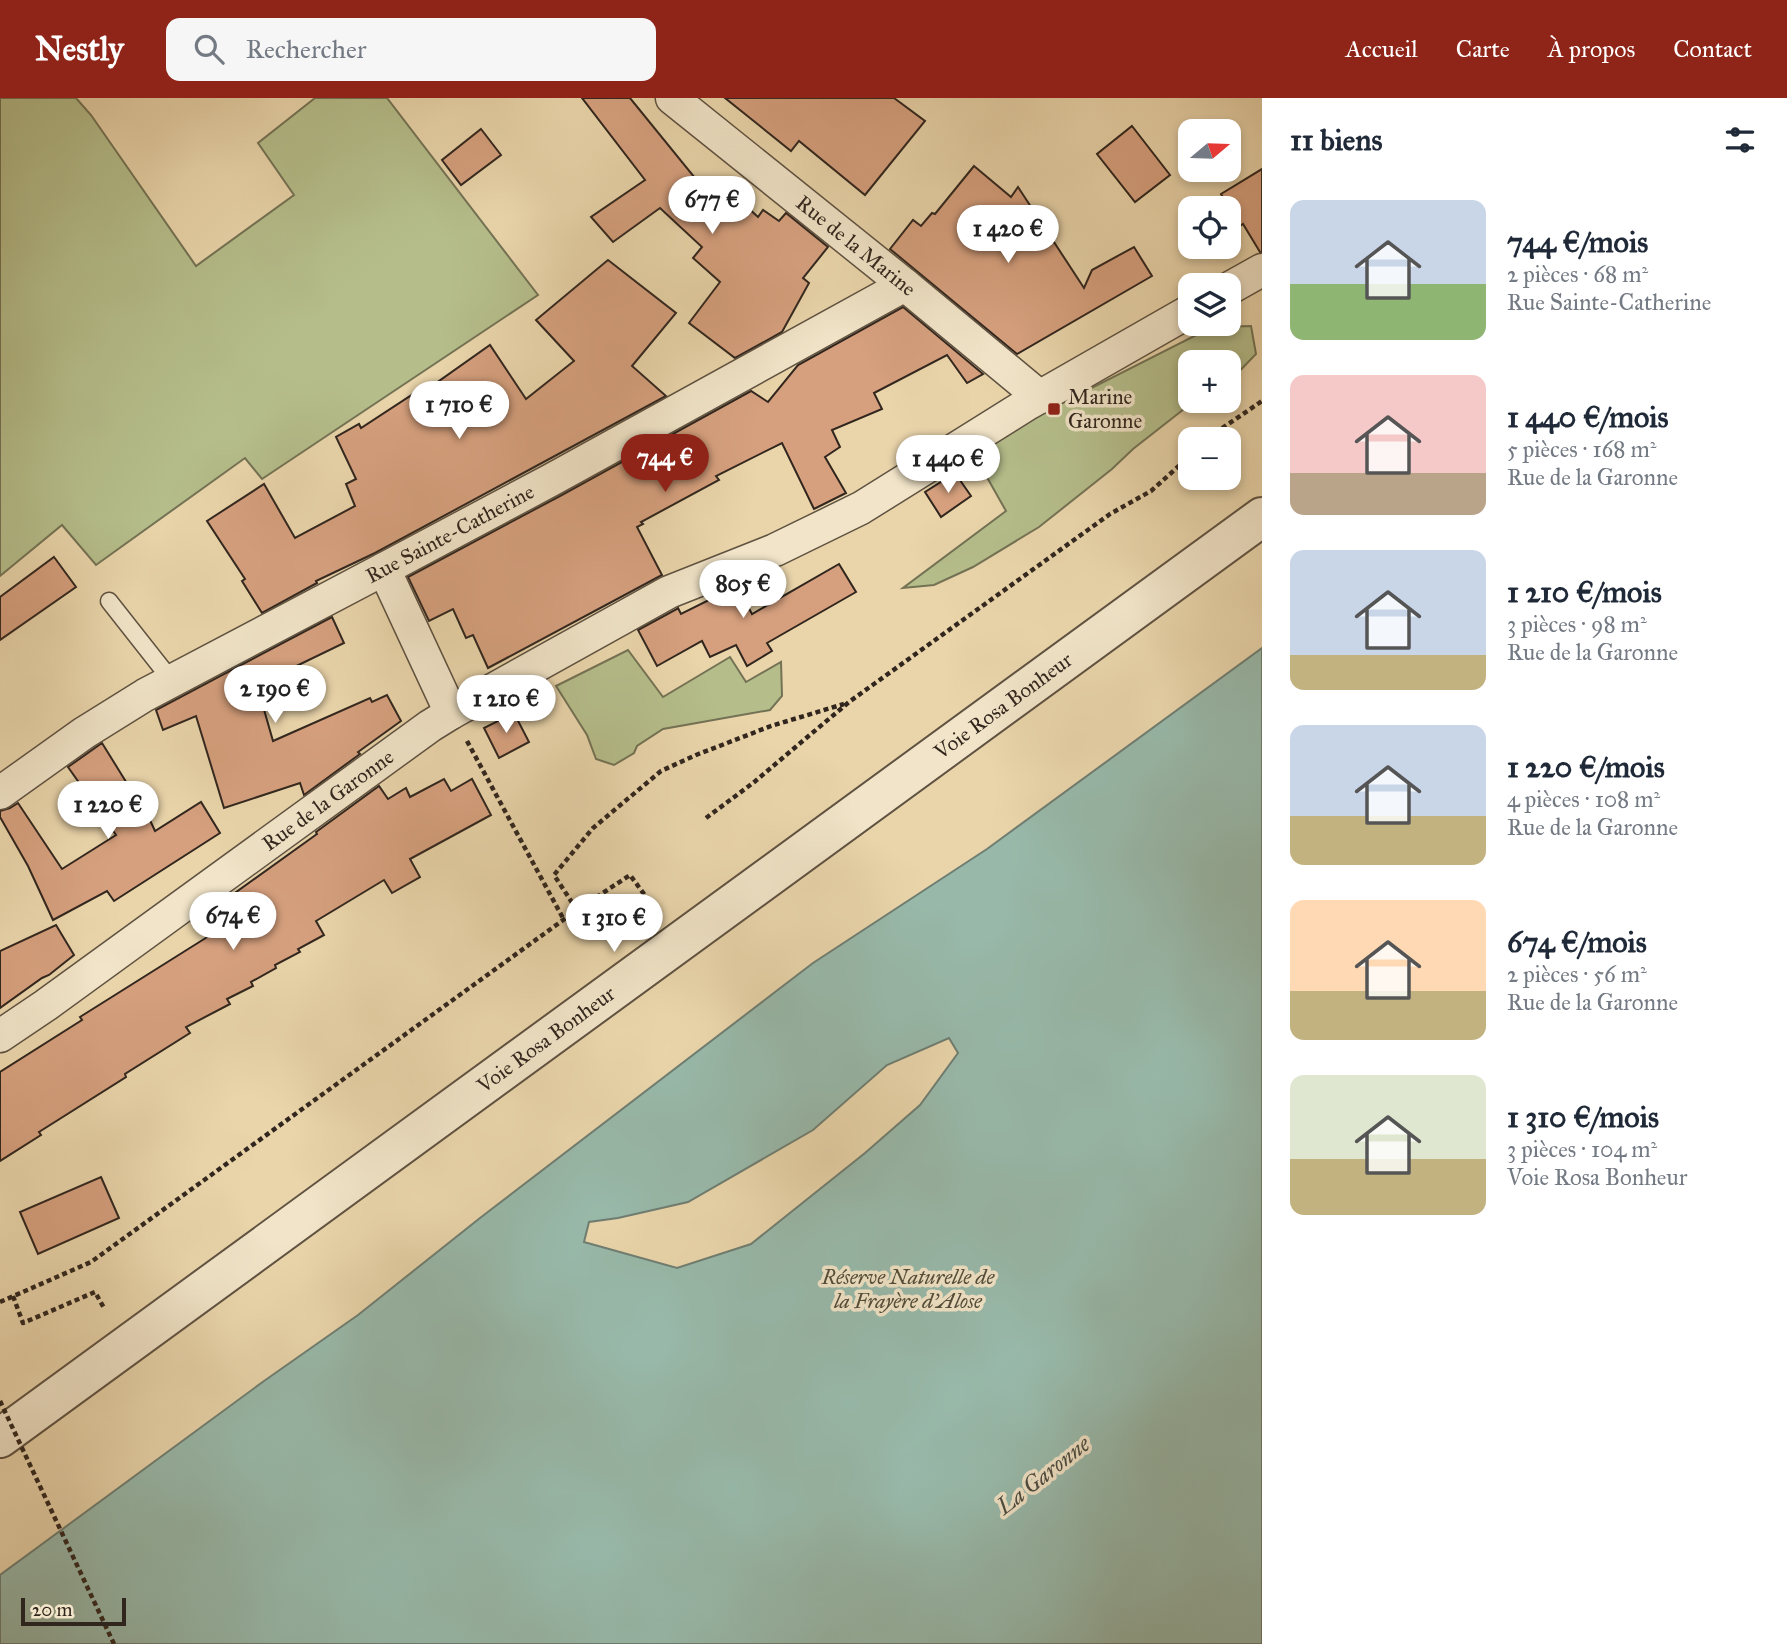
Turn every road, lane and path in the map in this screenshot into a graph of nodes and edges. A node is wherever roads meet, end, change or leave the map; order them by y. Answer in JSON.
{"nodes":[{"id":1,"x":672,"y":98,"type":"edge"},
{"id":2,"x":1262,"y":270,"type":"edge"},
{"id":3,"x":1241,"y":282,"type":"edge"},
{"id":4,"x":905,"y":285,"type":"junction"},
{"id":5,"x":1178,"y":318,"type":"edge"},
{"id":6,"x":1040,"y":397,"type":"junction"},
{"id":7,"x":1262,"y":401,"type":"edge"},
{"id":8,"x":1224,"y":427,"type":"edge"},
{"id":9,"x":1178,"y":468,"type":"edge"},
{"id":10,"x":1262,"y":517,"type":"edge"},
{"id":11,"x":384,"y":569,"type":"junction"},
{"id":12,"x":109,"y":601,"type":"dead end"},
{"id":13,"x":172,"y":681,"type":"junction"},
{"id":14,"x":849,"y":702,"type":"junction"},
{"id":15,"x":451,"y":713,"type":"junction"},
{"id":16,"x":0,"y":793,"type":"edge"},
{"id":17,"x":706,"y":818,"type":"dead end"},
{"id":18,"x":578,"y":910,"type":"junction"},
{"id":19,"x":660,"y":915,"type":"dead end"},
{"id":20,"x":564,"y":920,"type":"junction"},
{"id":21,"x":0,"y":1036,"type":"edge"},
{"id":22,"x":13,"y":1296,"type":"junction"},
{"id":23,"x":0,"y":1302,"type":"edge"},
{"id":24,"x":104,"y":1308,"type":"dead end"},
{"id":25,"x":0,"y":1401,"type":"edge"},
{"id":26,"x":0,"y":1438,"type":"edge"},
{"id":27,"x":114,"y":1644,"type":"edge"}],
"edges":[{"from":1,"to":4,"type":"street","name":"Rue de la Marine"},
{"from":2,"to":3,"type":"street"},
{"from":4,"to":6,"type":"street","name":"Rue de la Marine"},
{"from":4,"to":11,"type":"street","name":"Rue Sainte-Catherine"},
{"from":5,"to":6,"type":"street","name":"Rue de la Garonne"},
{"from":6,"to":15,"type":"street","name":"Rue de la Garonne"},
{"from":7,"to":8,"type":"path"},
{"from":9,"to":14,"type":"path"},
{"from":10,"to":26,"type":"street","name":"Voie Rosa Bonheur"},
{"from":11,"to":13,"type":"street","name":"Rue Sainte-Catherine"},
{"from":11,"to":15,"type":"street"},
{"from":12,"to":13,"type":"lane"},
{"from":13,"to":16,"type":"street","name":"Rue Sainte-Catherine"},
{"from":14,"to":17,"type":"path"},
{"from":14,"to":18,"type":"path"},
{"from":15,"to":20,"type":"path"},
{"from":15,"to":21,"type":"street","name":"Rue de la Garonne"},
{"from":18,"to":19,"type":"path"},
{"from":18,"to":20,"type":"path"},
{"from":20,"to":22,"type":"path"},
{"from":22,"to":23,"type":"path"},
{"from":22,"to":24,"type":"path"},
{"from":25,"to":27,"type":"path","bridge":true}]}
